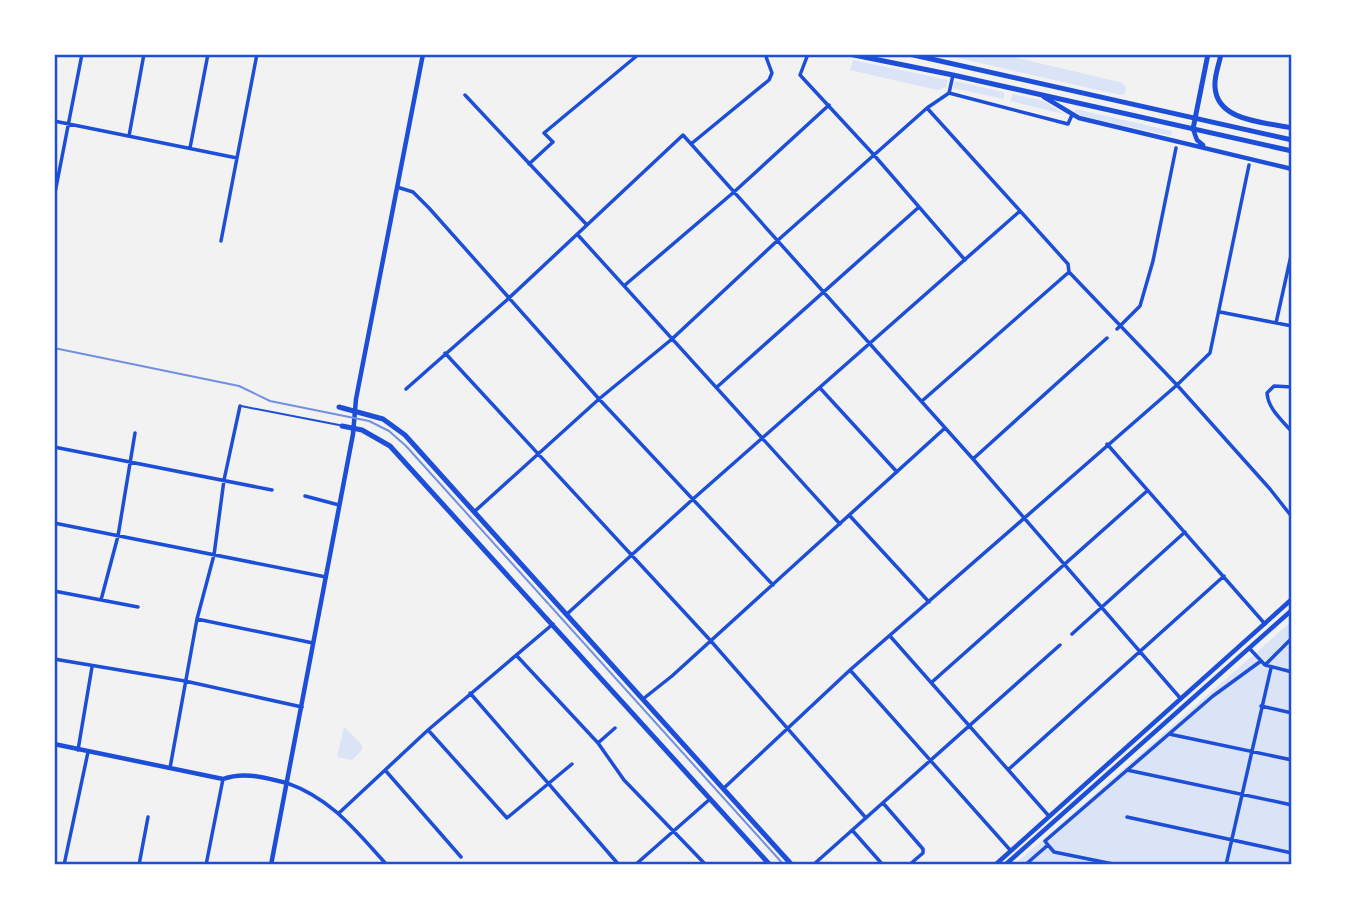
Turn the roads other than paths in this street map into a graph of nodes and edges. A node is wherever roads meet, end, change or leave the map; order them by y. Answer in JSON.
{"nodes":[{"id":1,"x":82,"y":54,"type":"edge"},
{"id":2,"x":144,"y":54,"type":"edge"},
{"id":3,"x":208,"y":54,"type":"edge"},
{"id":4,"x":257,"y":54,"type":"edge"},
{"id":5,"x":423,"y":54,"type":"edge"},
{"id":6,"x":639,"y":54,"type":"edge"},
{"id":7,"x":765,"y":54,"type":"edge"},
{"id":8,"x":808,"y":54,"type":"edge"},
{"id":9,"x":849,"y":54,"type":"edge"},
{"id":10,"x":909,"y":54,"type":"edge"},
{"id":11,"x":1208,"y":54,"type":"edge"},
{"id":12,"x":1221,"y":54,"type":"edge"},
{"id":13,"x":953,"y":75,"type":"junction"},
{"id":14,"x":949,"y":93,"type":"junction"},
{"id":15,"x":1040,"y":94,"type":"junction"},
{"id":16,"x":465,"y":95,"type":"dead end"},
{"id":17,"x":829,"y":105,"type":"junction"},
{"id":18,"x":927,"y":108,"type":"junction"},
{"id":19,"x":1072,"y":115,"type":"junction"},
{"id":20,"x":1195,"y":118,"type":"junction"},
{"id":21,"x":54,"y":121,"type":"edge"},
{"id":22,"x":68,"y":124,"type":"junction"},
{"id":23,"x":1292,"y":128,"type":"edge"},
{"id":24,"x":1193,"y":129,"type":"junction"},
{"id":25,"x":128,"y":136,"type":"junction"},
{"id":26,"x":1292,"y":140,"type":"edge"},
{"id":27,"x":691,"y":144,"type":"junction"},
{"id":28,"x":1206,"y":147,"type":"junction"},
{"id":29,"x":190,"y":148,"type":"junction"},
{"id":30,"x":1176,"y":148,"type":"dead end"},
{"id":31,"x":1292,"y":151,"type":"edge"},
{"id":32,"x":874,"y":155,"type":"junction"},
{"id":33,"x":237,"y":158,"type":"junction"},
{"id":34,"x":529,"y":164,"type":"junction"},
{"id":35,"x":1249,"y":165,"type":"dead end"},
{"id":36,"x":1292,"y":169,"type":"edge"},
{"id":37,"x":397,"y":187,"type":"junction"},
{"id":38,"x":734,"y":192,"type":"junction"},
{"id":39,"x":54,"y":198,"type":"edge"},
{"id":40,"x":919,"y":206,"type":"junction"},
{"id":41,"x":1020,"y":211,"type":"junction"},
{"id":42,"x":587,"y":225,"type":"junction"},
{"id":43,"x":577,"y":234,"type":"junction"},
{"id":44,"x":221,"y":241,"type":"dead end"},
{"id":45,"x":777,"y":241,"type":"junction"},
{"id":46,"x":1292,"y":251,"type":"edge"},
{"id":47,"x":965,"y":260,"type":"junction"},
{"id":48,"x":1069,"y":272,"type":"junction"},
{"id":49,"x":625,"y":285,"type":"junction"},
{"id":50,"x":823,"y":292,"type":"junction"},
{"id":51,"x":508,"y":299,"type":"junction"},
{"id":52,"x":1220,"y":312,"type":"junction"},
{"id":53,"x":1276,"y":323,"type":"junction"},
{"id":54,"x":1122,"y":325,"type":"junction"},
{"id":55,"x":1292,"y":326,"type":"edge"},
{"id":56,"x":1117,"y":329,"type":"dead end"},
{"id":57,"x":1107,"y":338,"type":"dead end"},
{"id":58,"x":672,"y":339,"type":"junction"},
{"id":59,"x":870,"y":342,"type":"junction"},
{"id":60,"x":445,"y":354,"type":"junction"},
{"id":61,"x":1177,"y":385,"type":"junction"},
{"id":62,"x":717,"y":387,"type":"junction"},
{"id":63,"x":1292,"y":387,"type":"edge"},
{"id":64,"x":820,"y":388,"type":"junction"},
{"id":65,"x":405,"y":389,"type":"dead end"},
{"id":66,"x":599,"y":399,"type":"junction"},
{"id":67,"x":922,"y":401,"type":"junction"},
{"id":68,"x":240,"y":406,"type":"joint"},
{"id":69,"x":340,"y":407,"type":"dead end"},
{"id":70,"x":355,"y":410,"type":"junction"},
{"id":71,"x":342,"y":426,"type":"joint"},
{"id":72,"x":353,"y":428,"type":"junction"},
{"id":73,"x":945,"y":428,"type":"junction"},
{"id":74,"x":1292,"y":432,"type":"edge"},
{"id":75,"x":135,"y":433,"type":"dead end"},
{"id":76,"x":762,"y":438,"type":"junction"},
{"id":77,"x":1107,"y":444,"type":"junction"},
{"id":78,"x":54,"y":447,"type":"edge"},
{"id":79,"x":538,"y":455,"type":"junction"},
{"id":80,"x":973,"y":458,"type":"junction"},
{"id":81,"x":130,"y":462,"type":"junction"},
{"id":82,"x":897,"y":472,"type":"junction"},
{"id":83,"x":225,"y":481,"type":"junction"},
{"id":84,"x":272,"y":490,"type":"dead end"},
{"id":85,"x":1147,"y":491,"type":"junction"},
{"id":86,"x":305,"y":496,"type":"dead end"},
{"id":87,"x":693,"y":499,"type":"junction"},
{"id":88,"x":339,"y":505,"type":"junction"},
{"id":89,"x":474,"y":512,"type":"junction"},
{"id":90,"x":1291,"y":515,"type":"edge"},
{"id":91,"x":849,"y":516,"type":"junction"},
{"id":92,"x":1023,"y":517,"type":"junction"},
{"id":93,"x":54,"y":523,"type":"edge"},
{"id":94,"x":840,"y":524,"type":"junction"},
{"id":95,"x":1185,"y":532,"type":"junction"},
{"id":96,"x":118,"y":536,"type":"junction"},
{"id":97,"x":214,"y":555,"type":"junction"},
{"id":98,"x":631,"y":556,"type":"junction"},
{"id":99,"x":1063,"y":564,"type":"junction"},
{"id":100,"x":1224,"y":576,"type":"junction"},
{"id":101,"x":326,"y":578,"type":"junction"},
{"id":102,"x":773,"y":585,"type":"junction"},
{"id":103,"x":54,"y":591,"type":"edge"},
{"id":104,"x":1292,"y":599,"type":"edge"},
{"id":105,"x":101,"y":600,"type":"junction"},
{"id":106,"x":929,"y":602,"type":"junction"},
{"id":107,"x":138,"y":607,"type":"dead end"},
{"id":108,"x":1102,"y":607,"type":"junction"},
{"id":109,"x":1292,"y":610,"type":"edge"},
{"id":110,"x":566,"y":614,"type":"junction"},
{"id":111,"x":197,"y":619,"type":"junction"},
{"id":112,"x":553,"y":624,"type":"junction"},
{"id":113,"x":1265,"y":624,"type":"junction"},
{"id":114,"x":1072,"y":634,"type":"dead end"},
{"id":115,"x":890,"y":636,"type":"junction"},
{"id":116,"x":1292,"y":638,"type":"edge"},
{"id":117,"x":710,"y":640,"type":"junction"},
{"id":118,"x":313,"y":643,"type":"junction"},
{"id":119,"x":1060,"y":645,"type":"dead end"},
{"id":120,"x":1250,"y":649,"type":"junction"},
{"id":121,"x":1140,"y":651,"type":"junction"},
{"id":122,"x":517,"y":656,"type":"junction"},
{"id":123,"x":54,"y":659,"type":"edge"},
{"id":124,"x":1263,"y":663,"type":"junction"},
{"id":125,"x":92,"y":667,"type":"junction"},
{"id":126,"x":1271,"y":668,"type":"junction"},
{"id":127,"x":850,"y":670,"type":"junction"},
{"id":128,"x":1292,"y":672,"type":"edge"},
{"id":129,"x":185,"y":681,"type":"junction"},
{"id":130,"x":932,"y":682,"type":"junction"},
{"id":131,"x":470,"y":694,"type":"junction"},
{"id":132,"x":643,"y":699,"type":"junction"},
{"id":133,"x":1181,"y":699,"type":"junction"},
{"id":134,"x":302,"y":706,"type":"junction"},
{"id":135,"x":1261,"y":706,"type":"junction"},
{"id":136,"x":1292,"y":713,"type":"edge"},
{"id":137,"x":788,"y":726,"type":"junction"},
{"id":138,"x":971,"y":726,"type":"junction"},
{"id":139,"x":615,"y":728,"type":"dead end"},
{"id":140,"x":428,"y":730,"type":"junction"},
{"id":141,"x":1169,"y":734,"type":"junction"},
{"id":142,"x":598,"y":743,"type":"junction"},
{"id":143,"x":54,"y":744,"type":"edge"},
{"id":144,"x":78,"y":750,"type":"junction"},
{"id":145,"x":88,"y":752,"type":"junction"},
{"id":146,"x":1251,"y":752,"type":"junction"},
{"id":147,"x":931,"y":760,"type":"junction"},
{"id":148,"x":1292,"y":760,"type":"edge"},
{"id":149,"x":572,"y":764,"type":"dead end"},
{"id":150,"x":170,"y":768,"type":"junction"},
{"id":151,"x":1009,"y":769,"type":"junction"},
{"id":152,"x":385,"y":770,"type":"junction"},
{"id":153,"x":1127,"y":770,"type":"junction"},
{"id":154,"x":223,"y":779,"type":"junction"},
{"id":155,"x":549,"y":782,"type":"junction"},
{"id":156,"x":287,"y":783,"type":"junction"},
{"id":157,"x":724,"y":789,"type":"junction"},
{"id":158,"x":1242,"y":795,"type":"junction"},
{"id":159,"x":710,"y":799,"type":"junction"},
{"id":160,"x":883,"y":803,"type":"junction"},
{"id":161,"x":1292,"y":805,"type":"edge"},
{"id":162,"x":339,"y":813,"type":"junction"},
{"id":163,"x":1048,"y":815,"type":"junction"},
{"id":164,"x":148,"y":817,"type":"dead end"},
{"id":165,"x":1127,"y":817,"type":"dead end"},
{"id":166,"x":866,"y":818,"type":"junction"},
{"id":167,"x":852,"y":829,"type":"junction"},
{"id":168,"x":673,"y":831,"type":"junction"},
{"id":169,"x":1231,"y":841,"type":"junction"},
{"id":170,"x":1048,"y":845,"type":"junction"},
{"id":171,"x":1011,"y":850,"type":"junction"},
{"id":172,"x":1292,"y":853,"type":"edge"},
{"id":173,"x":461,"y":857,"type":"dead end"},
{"id":174,"x":1028,"y":863,"type":"edge"},
{"id":175,"x":64,"y":865,"type":"edge"},
{"id":176,"x":139,"y":865,"type":"edge"},
{"id":177,"x":206,"y":865,"type":"edge"},
{"id":178,"x":271,"y":865,"type":"edge"},
{"id":179,"x":387,"y":865,"type":"edge"},
{"id":180,"x":619,"y":865,"type":"edge"},
{"id":181,"x":635,"y":865,"type":"edge"},
{"id":182,"x":705,"y":865,"type":"edge"},
{"id":183,"x":770,"y":865,"type":"edge"},
{"id":184,"x":792,"y":865,"type":"edge"},
{"id":185,"x":813,"y":865,"type":"edge"},
{"id":186,"x":883,"y":865,"type":"edge"},
{"id":187,"x":909,"y":865,"type":"edge"},
{"id":188,"x":995,"y":865,"type":"edge"},
{"id":189,"x":1005,"y":865,"type":"edge"},
{"id":190,"x":1118,"y":865,"type":"edge"},
{"id":191,"x":1226,"y":865,"type":"edge"}],
"edges":[{"from":1,"to":22,"type":"street"},
{"from":2,"to":25,"type":"street"},
{"from":3,"to":29,"type":"street"},
{"from":4,"to":33,"type":"street"},
{"from":5,"to":37,"type":"main road"},
{"from":6,"to":34,"type":"street"},
{"from":7,"to":27,"type":"street"},
{"from":8,"to":17,"type":"street"},
{"from":9,"to":13,"type":"main road"},
{"from":10,"to":20,"type":"main road"},
{"from":11,"to":20,"type":"main road"},
{"from":12,"to":23,"type":"main road"},
{"from":13,"to":14,"type":"street"},
{"from":13,"to":15,"type":"main road"},
{"from":14,"to":18,"type":"street"},
{"from":14,"to":19,"type":"street"},
{"from":15,"to":19,"type":"main road"},
{"from":15,"to":24,"type":"main road"},
{"from":16,"to":34,"type":"street"},
{"from":17,"to":32,"type":"street"},
{"from":17,"to":38,"type":"street"},
{"from":18,"to":32,"type":"street"},
{"from":18,"to":41,"type":"street"},
{"from":19,"to":28,"type":"main road"},
{"from":20,"to":24,"type":"main road"},
{"from":20,"to":26,"type":"main road"},
{"from":21,"to":22,"type":"street"},
{"from":22,"to":25,"type":"street"},
{"from":22,"to":39,"type":"street"},
{"from":24,"to":28,"type":"main road"},
{"from":24,"to":31,"type":"main road"},
{"from":25,"to":29,"type":"street"},
{"from":27,"to":38,"type":"street"},
{"from":27,"to":42,"type":"street"},
{"from":28,"to":36,"type":"main road"},
{"from":29,"to":33,"type":"street"},
{"from":30,"to":54,"type":"street"},
{"from":32,"to":40,"type":"street"},
{"from":32,"to":45,"type":"street"},
{"from":33,"to":44,"type":"street"},
{"from":34,"to":42,"type":"street"},
{"from":35,"to":52,"type":"street"},
{"from":37,"to":51,"type":"street"},
{"from":37,"to":70,"type":"main road"},
{"from":38,"to":45,"type":"street"},
{"from":38,"to":49,"type":"street"},
{"from":40,"to":47,"type":"street"},
{"from":40,"to":50,"type":"street"},
{"from":41,"to":47,"type":"street"},
{"from":41,"to":48,"type":"street"},
{"from":42,"to":43,"type":"street"},
{"from":43,"to":49,"type":"street"},
{"from":43,"to":51,"type":"street"},
{"from":45,"to":50,"type":"street"},
{"from":45,"to":58,"type":"street"},
{"from":46,"to":53,"type":"street"},
{"from":47,"to":59,"type":"street"},
{"from":48,"to":54,"type":"street"},
{"from":48,"to":67,"type":"street"},
{"from":49,"to":58,"type":"street"},
{"from":50,"to":59,"type":"street"},
{"from":50,"to":62,"type":"street"},
{"from":51,"to":60,"type":"street"},
{"from":51,"to":66,"type":"street"},
{"from":52,"to":53,"type":"street"},
{"from":52,"to":61,"type":"street"},
{"from":53,"to":55,"type":"street"},
{"from":54,"to":56,"type":"street"},
{"from":54,"to":61,"type":"street"},
{"from":57,"to":80,"type":"street"},
{"from":58,"to":62,"type":"street"},
{"from":58,"to":66,"type":"street"},
{"from":59,"to":64,"type":"street"},
{"from":59,"to":67,"type":"street"},
{"from":60,"to":65,"type":"street"},
{"from":60,"to":79,"type":"street"},
{"from":61,"to":77,"type":"street"},
{"from":61,"to":90,"type":"street"},
{"from":62,"to":76,"type":"street"},
{"from":63,"to":74,"type":"street"},
{"from":64,"to":76,"type":"street"},
{"from":64,"to":82,"type":"street"},
{"from":66,"to":79,"type":"street"},
{"from":66,"to":87,"type":"street"},
{"from":67,"to":73,"type":"street"},
{"from":68,"to":71,"type":"lane"},
{"from":68,"to":83,"type":"street"},
{"from":69,"to":70,"type":"main road"},
{"from":70,"to":72,"type":"main road"},
{"from":70,"to":89,"type":"main road"},
{"from":71,"to":72,"type":"main road"},
{"from":72,"to":88,"type":"main road"},
{"from":72,"to":112,"type":"main road"},
{"from":73,"to":80,"type":"street"},
{"from":73,"to":82,"type":"street"},
{"from":75,"to":81,"type":"street"},
{"from":76,"to":87,"type":"street"},
{"from":76,"to":94,"type":"street"},
{"from":77,"to":85,"type":"street"},
{"from":77,"to":92,"type":"street"},
{"from":78,"to":81,"type":"street"},
{"from":79,"to":89,"type":"street"},
{"from":79,"to":98,"type":"street"},
{"from":80,"to":92,"type":"street"},
{"from":81,"to":83,"type":"street"},
{"from":81,"to":96,"type":"street"},
{"from":82,"to":91,"type":"street"},
{"from":83,"to":84,"type":"street"},
{"from":83,"to":97,"type":"street"},
{"from":85,"to":95,"type":"street"},
{"from":85,"to":99,"type":"street"},
{"from":86,"to":88,"type":"street"},
{"from":87,"to":98,"type":"street"},
{"from":87,"to":102,"type":"street"},
{"from":88,"to":101,"type":"main road"},
{"from":89,"to":110,"type":"main road"},
{"from":91,"to":94,"type":"street"},
{"from":91,"to":106,"type":"street"},
{"from":92,"to":99,"type":"street"},
{"from":92,"to":106,"type":"street"},
{"from":93,"to":96,"type":"street"},
{"from":94,"to":102,"type":"street"},
{"from":95,"to":100,"type":"street"},
{"from":95,"to":108,"type":"street"},
{"from":96,"to":97,"type":"street"},
{"from":96,"to":105,"type":"street"},
{"from":97,"to":101,"type":"street"},
{"from":97,"to":111,"type":"street"},
{"from":98,"to":110,"type":"street"},
{"from":98,"to":117,"type":"street"},
{"from":99,"to":108,"type":"street"},
{"from":99,"to":130,"type":"street"},
{"from":100,"to":113,"type":"street"},
{"from":100,"to":121,"type":"street"},
{"from":101,"to":118,"type":"main road"},
{"from":102,"to":117,"type":"street"},
{"from":103,"to":105,"type":"street"},
{"from":104,"to":113,"type":"main road"},
{"from":105,"to":107,"type":"street"},
{"from":106,"to":115,"type":"street"},
{"from":108,"to":114,"type":"street"},
{"from":108,"to":121,"type":"street"},
{"from":109,"to":120,"type":"main road"},
{"from":110,"to":132,"type":"main road"},
{"from":111,"to":118,"type":"street"},
{"from":111,"to":129,"type":"street"},
{"from":112,"to":122,"type":"street"},
{"from":112,"to":159,"type":"main road"},
{"from":113,"to":133,"type":"main road"},
{"from":115,"to":127,"type":"street"},
{"from":115,"to":130,"type":"street"},
{"from":116,"to":124,"type":"street"},
{"from":117,"to":132,"type":"street"},
{"from":117,"to":137,"type":"street"},
{"from":118,"to":134,"type":"main road"},
{"from":119,"to":138,"type":"street"},
{"from":120,"to":124,"type":"street"},
{"from":120,"to":189,"type":"main road"},
{"from":121,"to":133,"type":"street"},
{"from":121,"to":151,"type":"street"},
{"from":122,"to":131,"type":"street"},
{"from":122,"to":142,"type":"street"},
{"from":123,"to":125,"type":"street"},
{"from":124,"to":126,"type":"street"},
{"from":124,"to":141,"type":"street"},
{"from":125,"to":129,"type":"street"},
{"from":125,"to":144,"type":"street"},
{"from":126,"to":128,"type":"street"},
{"from":126,"to":135,"type":"street"},
{"from":127,"to":137,"type":"street"},
{"from":127,"to":147,"type":"street"},
{"from":129,"to":134,"type":"street"},
{"from":129,"to":150,"type":"street"},
{"from":130,"to":138,"type":"street"},
{"from":131,"to":140,"type":"street"},
{"from":131,"to":155,"type":"street"},
{"from":132,"to":157,"type":"main road"},
{"from":133,"to":163,"type":"main road"},
{"from":134,"to":156,"type":"main road"},
{"from":135,"to":136,"type":"street"},
{"from":135,"to":146,"type":"street"},
{"from":137,"to":157,"type":"street"},
{"from":137,"to":166,"type":"street"},
{"from":138,"to":147,"type":"street"},
{"from":138,"to":151,"type":"street"},
{"from":139,"to":142,"type":"street"},
{"from":140,"to":152,"type":"street"},
{"from":140,"to":155,"type":"street"},
{"from":141,"to":146,"type":"street"},
{"from":141,"to":153,"type":"street"},
{"from":142,"to":168,"type":"street"},
{"from":143,"to":144,"type":"main road"},
{"from":144,"to":145,"type":"main road"},
{"from":145,"to":150,"type":"main road"},
{"from":145,"to":175,"type":"street"},
{"from":146,"to":148,"type":"street"},
{"from":146,"to":158,"type":"street"},
{"from":147,"to":160,"type":"street"},
{"from":147,"to":171,"type":"street"},
{"from":149,"to":155,"type":"street"},
{"from":150,"to":154,"type":"main road"},
{"from":151,"to":163,"type":"street"},
{"from":152,"to":162,"type":"street"},
{"from":152,"to":173,"type":"street"},
{"from":153,"to":158,"type":"street"},
{"from":153,"to":170,"type":"street"},
{"from":154,"to":156,"type":"main road"},
{"from":154,"to":177,"type":"street"},
{"from":155,"to":180,"type":"street"},
{"from":156,"to":162,"type":"street"},
{"from":156,"to":178,"type":"main road"},
{"from":157,"to":184,"type":"main road"},
{"from":158,"to":161,"type":"street"},
{"from":158,"to":169,"type":"street"},
{"from":159,"to":168,"type":"street"},
{"from":159,"to":183,"type":"main road"},
{"from":160,"to":166,"type":"street"},
{"from":160,"to":187,"type":"street"},
{"from":162,"to":179,"type":"street"},
{"from":163,"to":171,"type":"main road"},
{"from":164,"to":176,"type":"street"},
{"from":165,"to":169,"type":"street"},
{"from":166,"to":167,"type":"street"},
{"from":167,"to":185,"type":"street"},
{"from":167,"to":186,"type":"street"},
{"from":168,"to":181,"type":"street"},
{"from":168,"to":182,"type":"street"},
{"from":169,"to":172,"type":"street"},
{"from":169,"to":191,"type":"street"},
{"from":170,"to":174,"type":"street"},
{"from":170,"to":190,"type":"street"},
{"from":171,"to":188,"type":"main road"}]}
